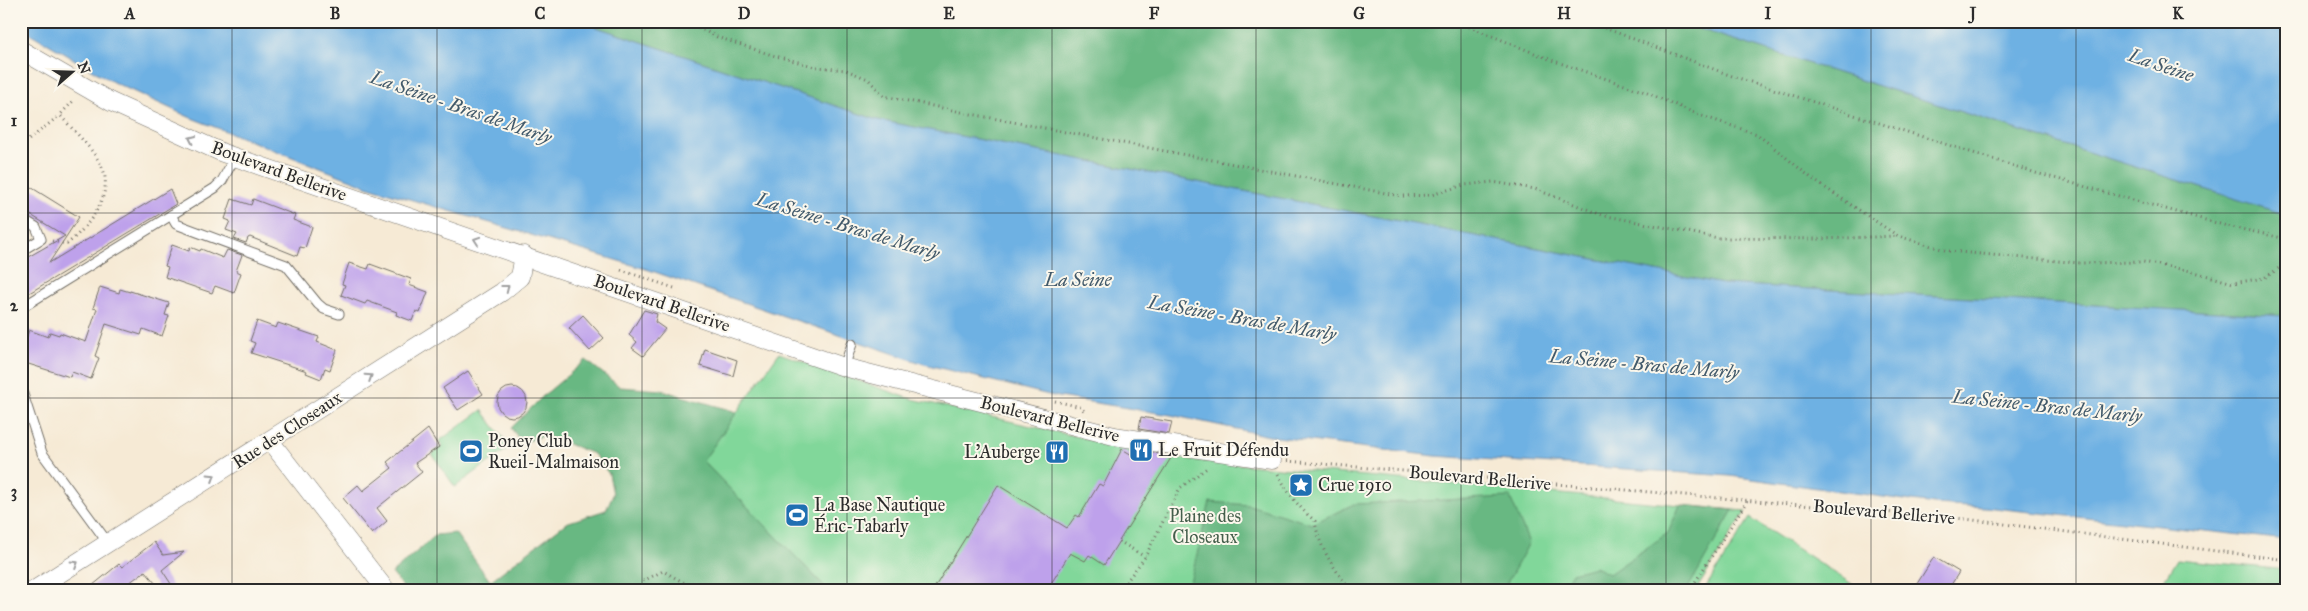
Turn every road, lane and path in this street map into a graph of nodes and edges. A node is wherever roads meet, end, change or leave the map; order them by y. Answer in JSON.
{"nodes":[{"id":1,"x":685,"y":21,"type":"edge"},
{"id":2,"x":1455,"y":21,"type":"edge"},
{"id":3,"x":1586,"y":21,"type":"edge"},
{"id":4,"x":21,"y":50,"type":"edge"},
{"id":5,"x":84,"y":86,"type":"junction"},
{"id":6,"x":60,"y":115,"type":"junction"},
{"id":7,"x":21,"y":146,"type":"edge"},
{"id":8,"x":235,"y":156,"type":"junction"},
{"id":9,"x":171,"y":215,"type":"junction"},
{"id":10,"x":21,"y":218,"type":"edge"},
{"id":11,"x":1898,"y":236,"type":"junction"},
{"id":12,"x":42,"y":239,"type":"junction"},
{"id":13,"x":2287,"y":239,"type":"edge"},
{"id":14,"x":21,"y":251,"type":"edge"},
{"id":15,"x":524,"y":255,"type":"junction"},
{"id":16,"x":2287,"y":257,"type":"edge"},
{"id":17,"x":620,"y":270,"type":"dead end"},
{"id":18,"x":677,"y":289,"type":"dead end"},
{"id":19,"x":21,"y":308,"type":"edge"},
{"id":20,"x":338,"y":314,"type":"dead end"},
{"id":21,"x":852,"y":344,"type":"dead end"},
{"id":22,"x":844,"y":367,"type":"junction"},
{"id":23,"x":21,"y":388,"type":"edge"},
{"id":24,"x":1052,"y":400,"type":"dead end"},
{"id":25,"x":1098,"y":432,"type":"junction"},
{"id":26,"x":270,"y":441,"type":"junction"},
{"id":27,"x":1228,"y":453,"type":"junction"},
{"id":28,"x":1272,"y":460,"type":"junction"},
{"id":29,"x":1747,"y":501,"type":"junction"},
{"id":30,"x":1120,"y":541,"type":"dead end"},
{"id":31,"x":108,"y":543,"type":"junction"},
{"id":32,"x":1145,"y":557,"type":"junction"},
{"id":33,"x":2287,"y":560,"type":"edge"},
{"id":34,"x":34,"y":590,"type":"edge"},
{"id":35,"x":386,"y":590,"type":"edge"},
{"id":36,"x":647,"y":590,"type":"edge"},
{"id":37,"x":697,"y":590,"type":"edge"},
{"id":38,"x":1120,"y":590,"type":"edge"},
{"id":39,"x":1350,"y":590,"type":"edge"},
{"id":40,"x":1690,"y":590,"type":"edge"}],
"edges":[{"from":1,"to":11,"type":"path"},
{"from":2,"to":11,"type":"path"},
{"from":3,"to":13,"type":"path"},
{"from":4,"to":5,"type":"street","name":"Boulevard Bellerive"},
{"from":5,"to":6,"type":"path"},
{"from":8,"to":5,"type":"street","name":"Boulevard Bellerive","one_way":true},
{"from":6,"to":7,"type":"path"},
{"from":6,"to":12,"type":"path"},
{"from":8,"to":9,"type":"lane"},
{"from":15,"to":8,"type":"street","name":"Boulevard Bellerive","one_way":true},
{"from":9,"to":19,"type":"lane"},
{"from":9,"to":20,"type":"lane"},
{"from":10,"to":12,"type":"lane"},
{"from":11,"to":16,"type":"path"},
{"from":12,"to":14,"type":"lane"},
{"from":15,"to":22,"type":"street","name":"Boulevard Bellerive"},
{"from":26,"to":15,"type":"street","name":"Rue des Closeaux","one_way":true},
{"from":17,"to":18,"type":"path"},
{"from":21,"to":22,"type":"lane"},
{"from":22,"to":25,"type":"street","name":"Boulevard Bellerive"},
{"from":23,"to":31,"type":"lane"},
{"from":24,"to":25,"type":"path"},
{"from":25,"to":27,"type":"street","name":"Boulevard Bellerive"},
{"from":31,"to":26,"type":"street","name":"Rue des Closeaux","one_way":true},
{"from":26,"to":35,"type":"street"},
{"from":27,"to":28,"type":"street","name":"Boulevard Bellerive"},
{"from":27,"to":32,"type":"path"},
{"from":28,"to":29,"type":"path","name":"Boulevard Bellerive"},
{"from":28,"to":39,"type":"path"},
{"from":29,"to":33,"type":"path","name":"Boulevard Bellerive"},
{"from":29,"to":40,"type":"path"},
{"from":30,"to":32,"type":"path"},
{"from":34,"to":31,"type":"street","name":"Rue des Closeaux","one_way":true},
{"from":32,"to":38,"type":"path"},
{"from":36,"to":37,"type":"path"}]}
